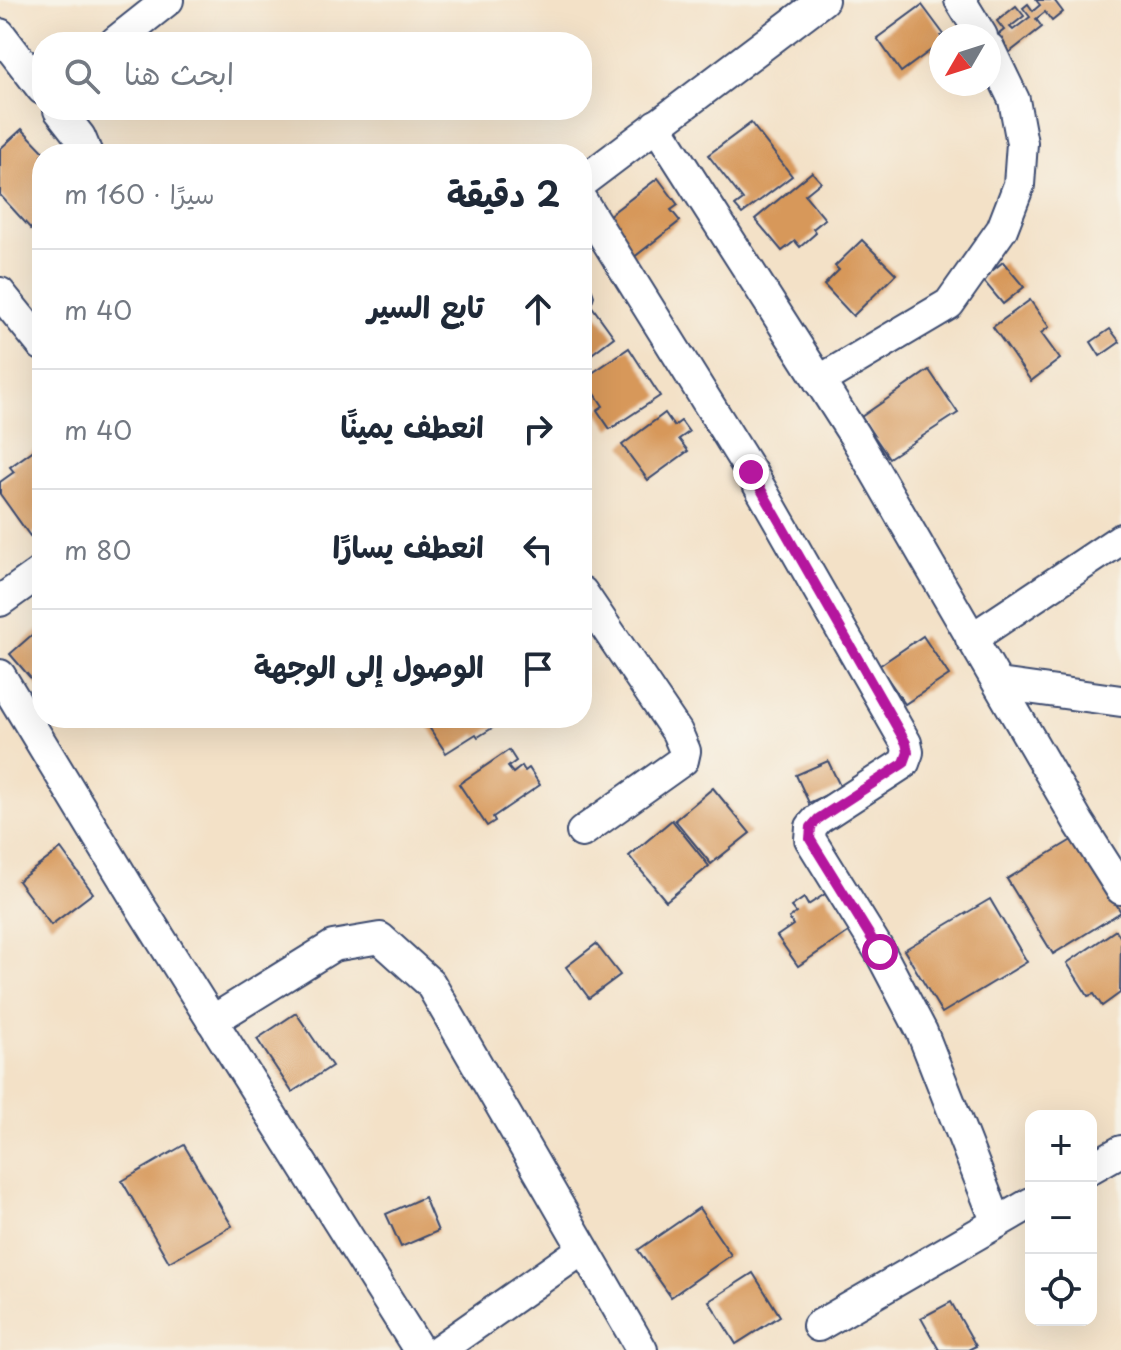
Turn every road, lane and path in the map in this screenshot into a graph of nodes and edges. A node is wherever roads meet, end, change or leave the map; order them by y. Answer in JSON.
{"nodes":[{"id":1,"x":168,"y":0,"type":"edge"},
{"id":2,"x":823,"y":0,"type":"edge"},
{"id":3,"x":960,"y":0,"type":"edge"},
{"id":4,"x":975,"y":24,"type":"edge"},
{"id":5,"x":128,"y":32,"type":"edge"},
{"id":6,"x":0,"y":34,"type":"edge"},
{"id":7,"x":1001,"y":73,"type":"edge"},
{"id":8,"x":32,"y":76,"type":"edge"},
{"id":9,"x":67,"y":120,"type":"edge"},
{"id":10,"x":656,"y":125,"type":"junction"},
{"id":11,"x":83,"y":144,"type":"edge"},
{"id":12,"x":592,"y":174,"type":"edge"},
{"id":13,"x":592,"y":217,"type":"edge"},
{"id":14,"x":0,"y":293,"type":"edge"},
{"id":15,"x":32,"y":333,"type":"edge"},
{"id":16,"x":819,"y":381,"type":"junction"},
{"id":17,"x":1121,"y":539,"type":"edge"},
{"id":18,"x":32,"y":578,"type":"edge"},
{"id":19,"x":0,"y":600,"type":"edge"},
{"id":20,"x":592,"y":611,"type":"edge"},
{"id":21,"x":971,"y":639,"type":"junction"},
{"id":22,"x":0,"y":675,"type":"edge"},
{"id":23,"x":999,"y":684,"type":"junction"},
{"id":24,"x":1121,"y":701,"type":"edge"},
{"id":25,"x":32,"y":727,"type":"edge"},
{"id":26,"x":32,"y":728,"type":"edge"},
{"id":27,"x":582,"y":832,"type":"dead end"},
{"id":28,"x":1121,"y":889,"type":"edge"},
{"id":29,"x":212,"y":1021,"type":"junction"},
{"id":30,"x":1121,"y":1151,"type":"edge"},
{"id":31,"x":1097,"y":1165,"type":"edge"},
{"id":32,"x":1025,"y":1207,"type":"edge"},
{"id":33,"x":997,"y":1223,"type":"junction"},
{"id":34,"x":583,"y":1249,"type":"junction"},
{"id":35,"x":818,"y":1326,"type":"dead end"},
{"id":36,"x":419,"y":1350,"type":"edge"},
{"id":37,"x":439,"y":1350,"type":"edge"},
{"id":38,"x":642,"y":1350,"type":"edge"}],
"edges":[{"from":1,"to":5,"type":"street"},
{"from":2,"to":10,"type":"street"},
{"from":3,"to":4,"type":"street"},
{"from":6,"to":8,"type":"street"},
{"from":7,"to":16,"type":"street"},
{"from":9,"to":11,"type":"street"},
{"from":10,"to":12,"type":"street"},
{"from":10,"to":16,"type":"street"},
{"from":13,"to":33,"type":"street"},
{"from":14,"to":15,"type":"street"},
{"from":16,"to":21,"type":"street"},
{"from":17,"to":21,"type":"street"},
{"from":18,"to":19,"type":"street"},
{"from":20,"to":27,"type":"street"},
{"from":21,"to":23,"type":"street"},
{"from":22,"to":25,"type":"street"},
{"from":23,"to":24,"type":"street"},
{"from":23,"to":28,"type":"street"},
{"from":26,"to":29,"type":"street"},
{"from":29,"to":34,"type":"street"},
{"from":29,"to":36,"type":"street"},
{"from":30,"to":31,"type":"street"},
{"from":32,"to":33,"type":"street"},
{"from":33,"to":35,"type":"street"},
{"from":34,"to":37,"type":"street"},
{"from":34,"to":38,"type":"street"}]}
